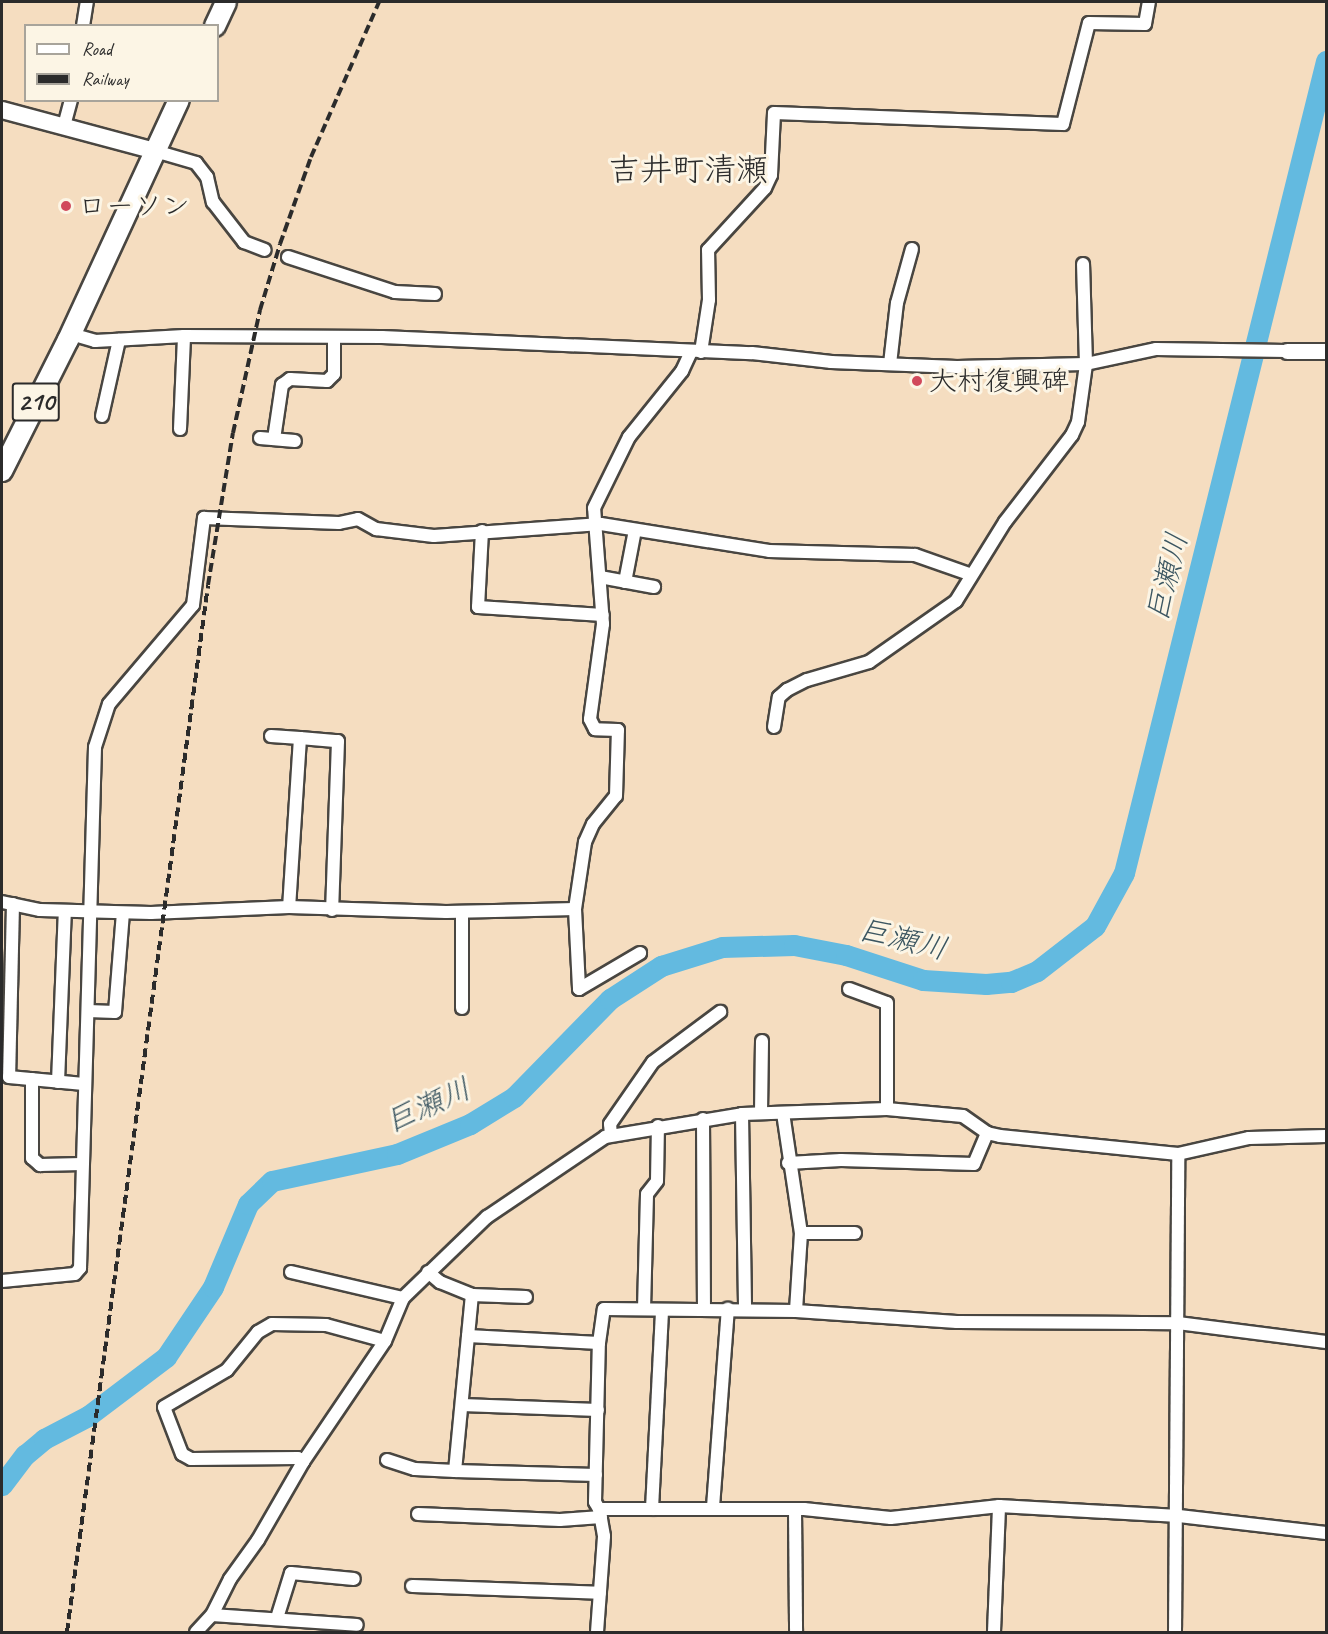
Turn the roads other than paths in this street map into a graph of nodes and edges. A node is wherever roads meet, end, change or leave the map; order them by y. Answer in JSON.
{"nodes":[{"id":1,"x":87,"y":2,"type":"edge"},
{"id":2,"x":226,"y":2,"type":"edge"},
{"id":3,"x":1149,"y":2,"type":"edge"},
{"id":4,"x":83,"y":24,"type":"edge"},
{"id":5,"x":216,"y":24,"type":"edge"},
{"id":6,"x":70,"y":102,"type":"edge"},
{"id":7,"x":178,"y":102,"type":"edge"},
{"id":8,"x":2,"y":110,"type":"edge"},
{"id":9,"x":64,"y":126,"type":"junction"},
{"id":10,"x":155,"y":151,"type":"junction"},
{"id":11,"x":912,"y":249,"type":"dead end"},
{"id":12,"x":265,"y":250,"type":"dead end"},
{"id":13,"x":288,"y":257,"type":"dead end"},
{"id":14,"x":1083,"y":264,"type":"dead end"},
{"id":15,"x":435,"y":294,"type":"dead end"},
{"id":16,"x":70,"y":334,"type":"junction"},
{"id":17,"x":184,"y":336,"type":"junction"},
{"id":18,"x":334,"y":337,"type":"junction"},
{"id":19,"x":119,"y":340,"type":"junction"},
{"id":20,"x":1287,"y":351,"type":"joint"},
{"id":21,"x":1326,"y":351,"type":"edge"},
{"id":22,"x":696,"y":352,"type":"junction"},
{"id":23,"x":891,"y":364,"type":"junction"},
{"id":24,"x":1086,"y":364,"type":"junction"},
{"id":25,"x":102,"y":416,"type":"dead end"},
{"id":26,"x":180,"y":429,"type":"dead end"},
{"id":27,"x":260,"y":438,"type":"dead end"},
{"id":28,"x":274,"y":439,"type":"junction"},
{"id":29,"x":295,"y":441,"type":"dead end"},
{"id":30,"x":2,"y":471,"type":"edge"},
{"id":31,"x":593,"y":520,"type":"junction"},
{"id":32,"x":636,"y":530,"type":"junction"},
{"id":33,"x":482,"y":531,"type":"junction"},
{"id":34,"x":969,"y":574,"type":"junction"},
{"id":35,"x":600,"y":577,"type":"junction"},
{"id":36,"x":625,"y":582,"type":"junction"},
{"id":37,"x":654,"y":587,"type":"dead end"},
{"id":38,"x":603,"y":615,"type":"junction"},
{"id":39,"x":774,"y":727,"type":"dead end"},
{"id":40,"x":272,"y":736,"type":"dead end"},
{"id":41,"x":300,"y":738,"type":"junction"},
{"id":42,"x":7,"y":903,"type":"edge"},
{"id":43,"x":289,"y":908,"type":"junction"},
{"id":44,"x":576,"y":909,"type":"junction"},
{"id":45,"x":332,"y":910,"type":"junction"},
{"id":46,"x":65,"y":911,"type":"junction"},
{"id":47,"x":93,"y":912,"type":"junction"},
{"id":48,"x":462,"y":912,"type":"junction"},
{"id":49,"x":123,"y":913,"type":"junction"},
{"id":50,"x":640,"y":953,"type":"dead end"},
{"id":51,"x":849,"y":988,"type":"dead end"},
{"id":52,"x":462,"y":1008,"type":"dead end"},
{"id":53,"x":88,"y":1011,"type":"junction"},
{"id":54,"x":720,"y":1012,"type":"dead end"},
{"id":55,"x":762,"y":1041,"type":"dead end"},
{"id":56,"x":5,"y":1078,"type":"edge"},
{"id":57,"x":32,"y":1079,"type":"junction"},
{"id":58,"x":58,"y":1082,"type":"junction"},
{"id":59,"x":84,"y":1084,"type":"junction"},
{"id":60,"x":887,"y":1109,"type":"junction"},
{"id":61,"x":761,"y":1113,"type":"junction"},
{"id":62,"x":783,"y":1113,"type":"junction"},
{"id":63,"x":742,"y":1114,"type":"junction"},
{"id":64,"x":703,"y":1119,"type":"junction"},
{"id":65,"x":657,"y":1126,"type":"junction"},
{"id":66,"x":987,"y":1133,"type":"junction"},
{"id":67,"x":611,"y":1135,"type":"junction"},
{"id":68,"x":1326,"y":1136,"type":"edge"},
{"id":69,"x":1178,"y":1154,"type":"junction"},
{"id":70,"x":788,"y":1163,"type":"junction"},
{"id":71,"x":82,"y":1164,"type":"junction"},
{"id":72,"x":801,"y":1233,"type":"junction"},
{"id":73,"x":855,"y":1233,"type":"dead end"},
{"id":74,"x":291,"y":1272,"type":"dead end"},
{"id":75,"x":428,"y":1272,"type":"junction"},
{"id":76,"x":2,"y":1281,"type":"edge"},
{"id":77,"x":472,"y":1295,"type":"junction"},
{"id":78,"x":526,"y":1297,"type":"dead end"},
{"id":79,"x":403,"y":1298,"type":"junction"},
{"id":80,"x":644,"y":1309,"type":"junction"},
{"id":81,"x":704,"y":1309,"type":"junction"},
{"id":82,"x":662,"y":1310,"type":"junction"},
{"id":83,"x":728,"y":1310,"type":"junction"},
{"id":84,"x":745,"y":1310,"type":"junction"},
{"id":85,"x":796,"y":1311,"type":"junction"},
{"id":86,"x":1178,"y":1323,"type":"junction"},
{"id":87,"x":468,"y":1336,"type":"junction"},
{"id":88,"x":385,"y":1341,"type":"junction"},
{"id":89,"x":599,"y":1342,"type":"junction"},
{"id":90,"x":1326,"y":1342,"type":"edge"},
{"id":91,"x":462,"y":1405,"type":"junction"},
{"id":92,"x":598,"y":1410,"type":"junction"},
{"id":93,"x":387,"y":1460,"type":"dead end"},
{"id":94,"x":303,"y":1462,"type":"junction"},
{"id":95,"x":455,"y":1471,"type":"junction"},
{"id":96,"x":596,"y":1475,"type":"junction"},
{"id":97,"x":999,"y":1506,"type":"junction"},
{"id":98,"x":713,"y":1508,"type":"junction"},
{"id":99,"x":652,"y":1509,"type":"junction"},
{"id":100,"x":795,"y":1509,"type":"junction"},
{"id":101,"x":600,"y":1513,"type":"junction"},
{"id":102,"x":418,"y":1514,"type":"dead end"},
{"id":103,"x":1179,"y":1516,"type":"junction"},
{"id":104,"x":1326,"y":1533,"type":"edge"},
{"id":105,"x":354,"y":1579,"type":"dead end"},
{"id":106,"x":412,"y":1586,"type":"dead end"},
{"id":107,"x":600,"y":1593,"type":"junction"},
{"id":108,"x":212,"y":1615,"type":"junction"},
{"id":109,"x":277,"y":1618,"type":"junction"},
{"id":110,"x":357,"y":1625,"type":"dead end"},
{"id":111,"x":196,"y":1632,"type":"edge"},
{"id":112,"x":597,"y":1632,"type":"edge"},
{"id":113,"x":796,"y":1632,"type":"edge"},
{"id":114,"x":993,"y":1632,"type":"edge"},
{"id":115,"x":1175,"y":1632,"type":"edge"}],
"edges":[{"from":1,"to":4,"type":"street"},
{"from":2,"to":5,"type":"highway"},
{"from":3,"to":22,"type":"street"},
{"from":6,"to":9,"type":"street"},
{"from":7,"to":10,"type":"highway","number":"210"},
{"from":8,"to":9,"type":"main road"},
{"from":9,"to":10,"type":"main road"},
{"from":10,"to":12,"type":"street"},
{"from":10,"to":16,"type":"highway","number":"210"},
{"from":11,"to":23,"type":"street"},
{"from":13,"to":15,"type":"street"},
{"from":14,"to":24,"type":"street"},
{"from":16,"to":19,"type":"street"},
{"from":16,"to":30,"type":"highway","number":"210"},
{"from":17,"to":18,"type":"street"},
{"from":17,"to":19,"type":"street"},
{"from":17,"to":26,"type":"street"},
{"from":18,"to":22,"type":"street"},
{"from":18,"to":28,"type":"street"},
{"from":19,"to":25,"type":"street"},
{"from":20,"to":21,"type":"street"},
{"from":20,"to":24,"type":"street"},
{"from":22,"to":23,"type":"street"},
{"from":22,"to":31,"type":"street"},
{"from":23,"to":24,"type":"street"},
{"from":24,"to":34,"type":"street"},
{"from":27,"to":28,"type":"street"},
{"from":28,"to":29,"type":"street"},
{"from":31,"to":32,"type":"street"},
{"from":31,"to":33,"type":"street"},
{"from":31,"to":35,"type":"street"},
{"from":32,"to":34,"type":"street"},
{"from":32,"to":36,"type":"street"},
{"from":33,"to":38,"type":"street"},
{"from":33,"to":47,"type":"street"},
{"from":34,"to":39,"type":"street"},
{"from":35,"to":36,"type":"street"},
{"from":35,"to":38,"type":"street"},
{"from":36,"to":37,"type":"street"},
{"from":38,"to":44,"type":"street"},
{"from":40,"to":41,"type":"street"},
{"from":41,"to":43,"type":"street"},
{"from":41,"to":45,"type":"street"},
{"from":42,"to":46,"type":"street"},
{"from":42,"to":56,"type":"street"},
{"from":43,"to":45,"type":"street"},
{"from":43,"to":49,"type":"street"},
{"from":44,"to":48,"type":"street"},
{"from":44,"to":50,"type":"street"},
{"from":45,"to":48,"type":"street"},
{"from":46,"to":47,"type":"street"},
{"from":46,"to":58,"type":"street"},
{"from":47,"to":49,"type":"street"},
{"from":47,"to":53,"type":"street"},
{"from":48,"to":52,"type":"street"},
{"from":49,"to":53,"type":"street"},
{"from":51,"to":60,"type":"street"},
{"from":53,"to":59,"type":"street"},
{"from":54,"to":67,"type":"street"},
{"from":55,"to":61,"type":"street"},
{"from":56,"to":57,"type":"street"},
{"from":57,"to":58,"type":"street"},
{"from":57,"to":71,"type":"street"},
{"from":58,"to":59,"type":"street"},
{"from":59,"to":71,"type":"street"},
{"from":60,"to":62,"type":"street"},
{"from":60,"to":66,"type":"street"},
{"from":61,"to":62,"type":"street"},
{"from":61,"to":63,"type":"street"},
{"from":62,"to":70,"type":"street"},
{"from":63,"to":64,"type":"street"},
{"from":63,"to":84,"type":"street"},
{"from":64,"to":65,"type":"street"},
{"from":64,"to":81,"type":"street"},
{"from":65,"to":67,"type":"street"},
{"from":65,"to":80,"type":"street"},
{"from":66,"to":69,"type":"street"},
{"from":66,"to":70,"type":"street"},
{"from":67,"to":75,"type":"street"},
{"from":68,"to":69,"type":"street"},
{"from":69,"to":86,"type":"street"},
{"from":70,"to":72,"type":"street"},
{"from":71,"to":76,"type":"street"},
{"from":72,"to":73,"type":"street"},
{"from":72,"to":85,"type":"street"},
{"from":74,"to":79,"type":"street"},
{"from":75,"to":77,"type":"street"},
{"from":75,"to":79,"type":"street"},
{"from":77,"to":78,"type":"street"},
{"from":77,"to":87,"type":"street"},
{"from":79,"to":88,"type":"street"},
{"from":80,"to":82,"type":"street"},
{"from":80,"to":89,"type":"street"},
{"from":81,"to":82,"type":"street"},
{"from":81,"to":83,"type":"street"},
{"from":82,"to":99,"type":"street"},
{"from":83,"to":84,"type":"street"},
{"from":83,"to":98,"type":"street"},
{"from":84,"to":85,"type":"street"},
{"from":85,"to":86,"type":"street"},
{"from":86,"to":90,"type":"street"},
{"from":86,"to":103,"type":"street"},
{"from":87,"to":89,"type":"street"},
{"from":87,"to":91,"type":"street"},
{"from":88,"to":94,"type":"street"},
{"from":88,"to":94,"type":"street"},
{"from":89,"to":92,"type":"street"},
{"from":91,"to":92,"type":"street"},
{"from":91,"to":95,"type":"street"},
{"from":92,"to":96,"type":"street"},
{"from":93,"to":95,"type":"street"},
{"from":94,"to":108,"type":"street"},
{"from":95,"to":96,"type":"street"},
{"from":96,"to":101,"type":"street"},
{"from":97,"to":100,"type":"street"},
{"from":97,"to":103,"type":"street"},
{"from":97,"to":114,"type":"street"},
{"from":98,"to":99,"type":"street"},
{"from":98,"to":100,"type":"street"},
{"from":99,"to":101,"type":"street"},
{"from":100,"to":113,"type":"street"},
{"from":101,"to":102,"type":"street"},
{"from":101,"to":107,"type":"street"},
{"from":103,"to":104,"type":"street"},
{"from":103,"to":115,"type":"street"},
{"from":105,"to":109,"type":"street"},
{"from":106,"to":107,"type":"street"},
{"from":107,"to":112,"type":"street"},
{"from":108,"to":109,"type":"street"},
{"from":108,"to":111,"type":"street"},
{"from":109,"to":110,"type":"street"}]}
